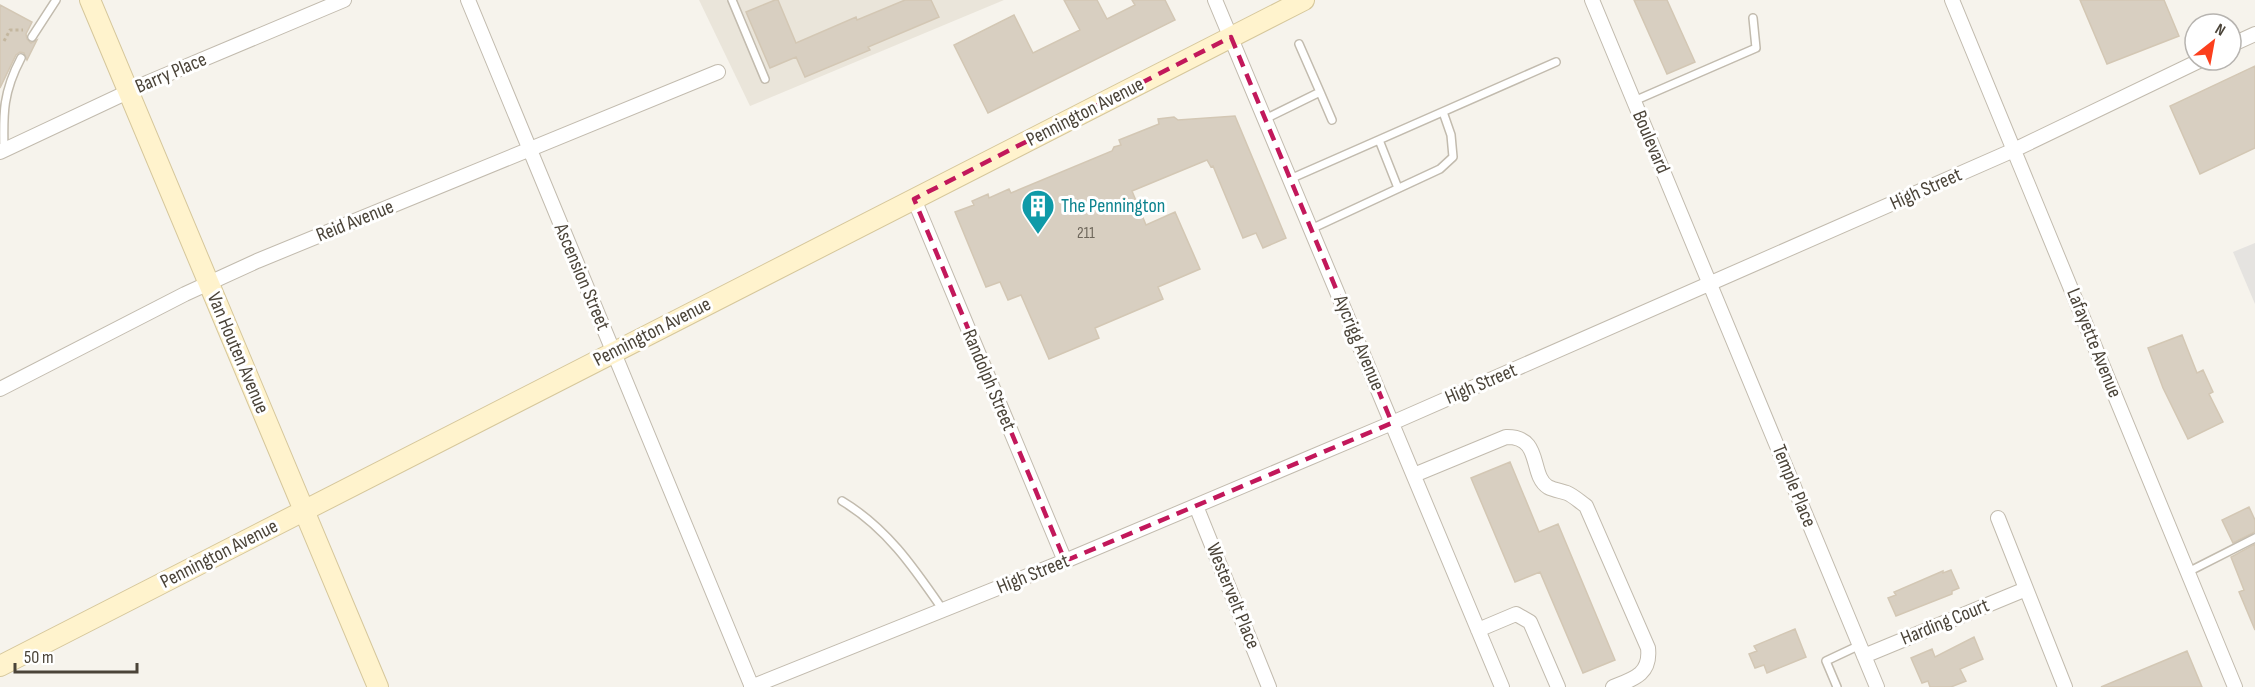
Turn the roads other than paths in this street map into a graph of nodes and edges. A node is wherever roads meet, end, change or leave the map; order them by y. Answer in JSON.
{"nodes":[{"id":1,"x":56,"y":0,"type":"edge"},
{"id":2,"x":90,"y":0,"type":"edge"},
{"id":3,"x":344,"y":0,"type":"edge"},
{"id":4,"x":468,"y":0,"type":"edge"},
{"id":5,"x":732,"y":0,"type":"edge"},
{"id":6,"x":1215,"y":0,"type":"edge"},
{"id":7,"x":1304,"y":0,"type":"edge"},
{"id":8,"x":1592,"y":0,"type":"edge"},
{"id":9,"x":1952,"y":0,"type":"edge"},
{"id":10,"x":1753,"y":18,"type":"dead end"},
{"id":11,"x":32,"y":37,"type":"dead end"},
{"id":12,"x":1231,"y":37,"type":"junction"},
{"id":13,"x":1299,"y":44,"type":"dead end"},
{"id":14,"x":21,"y":58,"type":"dead end"},
{"id":15,"x":1556,"y":62,"type":"dead end"},
{"id":16,"x":2183,"y":69,"type":"edge"},
{"id":17,"x":718,"y":72,"type":"dead end"},
{"id":18,"x":765,"y":80,"type":"dead end"},
{"id":19,"x":129,"y":91,"type":"junction"},
{"id":20,"x":1320,"y":92,"type":"junction"},
{"id":21,"x":1634,"y":101,"type":"junction"},
{"id":22,"x":1443,"y":112,"type":"junction"},
{"id":23,"x":1265,"y":119,"type":"junction"},
{"id":24,"x":1332,"y":120,"type":"dead end"},
{"id":25,"x":1379,"y":140,"type":"junction"},
{"id":26,"x":530,"y":149,"type":"junction"},
{"id":27,"x":2014,"y":150,"type":"junction"},
{"id":28,"x":2,"y":151,"type":"edge"},
{"id":29,"x":1290,"y":179,"type":"junction"},
{"id":30,"x":1398,"y":188,"type":"junction"},
{"id":31,"x":914,"y":199,"type":"junction"},
{"id":32,"x":1311,"y":229,"type":"junction"},
{"id":33,"x":208,"y":283,"type":"junction"},
{"id":34,"x":1711,"y":285,"type":"junction"},
{"id":35,"x":614,"y":352,"type":"junction"},
{"id":36,"x":0,"y":389,"type":"edge"},
{"id":37,"x":1392,"y":423,"type":"junction"},
{"id":38,"x":1414,"y":476,"type":"junction"},
{"id":39,"x":842,"y":501,"type":"dead end"},
{"id":40,"x":1196,"y":506,"type":"junction"},
{"id":41,"x":304,"y":511,"type":"junction"},
{"id":42,"x":1998,"y":519,"type":"dead end"},
{"id":43,"x":2255,"y":538,"type":"edge"},
{"id":44,"x":1065,"y":561,"type":"junction"},
{"id":45,"x":2188,"y":572,"type":"junction"},
{"id":46,"x":2026,"y":589,"type":"junction"},
{"id":47,"x":943,"y":610,"type":"junction"},
{"id":48,"x":1478,"y":630,"type":"junction"},
{"id":49,"x":1862,"y":651,"type":"junction"},
{"id":50,"x":0,"y":666,"type":"edge"},
{"id":51,"x":378,"y":687,"type":"edge"},
{"id":52,"x":752,"y":687,"type":"edge"},
{"id":53,"x":1269,"y":687,"type":"edge"},
{"id":54,"x":1502,"y":687,"type":"edge"},
{"id":55,"x":1558,"y":687,"type":"edge"},
{"id":56,"x":1613,"y":687,"type":"edge"},
{"id":57,"x":1837,"y":687,"type":"edge"},
{"id":58,"x":1877,"y":687,"type":"edge"},
{"id":59,"x":2066,"y":687,"type":"edge"},
{"id":60,"x":2235,"y":687,"type":"edge"}],
"edges":[{"from":1,"to":11,"type":"lane"},
{"from":2,"to":19,"type":"street","name":"Van Houten Avenue"},
{"from":3,"to":19,"type":"street","name":"Barry Place"},
{"from":4,"to":26,"type":"street","name":"Ascension Street"},
{"from":5,"to":18,"type":"lane"},
{"from":6,"to":12,"type":"street","name":"Aycrigg Avenue"},
{"from":7,"to":12,"type":"street","name":"Pennington Avenue"},
{"from":8,"to":21,"type":"street","name":"Boulevard"},
{"from":9,"to":27,"type":"street","name":"Lafayette Avenue"},
{"from":10,"to":21,"type":"lane"},
{"from":12,"to":23,"type":"street","name":"Aycrigg Avenue"},
{"from":12,"to":31,"type":"street","name":"Pennington Avenue"},
{"from":13,"to":20,"type":"lane"},
{"from":14,"to":28,"type":"lane"},
{"from":15,"to":22,"type":"lane"},
{"from":16,"to":27,"type":"street","name":"High Street"},
{"from":17,"to":26,"type":"street","name":"Reid Avenue"},
{"from":19,"to":28,"type":"street","name":"Barry Place"},
{"from":19,"to":33,"type":"street","name":"Van Houten Avenue"},
{"from":20,"to":23,"type":"lane"},
{"from":20,"to":24,"type":"lane"},
{"from":21,"to":34,"type":"street","name":"Boulevard"},
{"from":22,"to":25,"type":"lane"},
{"from":22,"to":30,"type":"lane"},
{"from":23,"to":29,"type":"street","name":"Aycrigg Avenue"},
{"from":25,"to":29,"type":"lane"},
{"from":25,"to":30,"type":"lane"},
{"from":26,"to":33,"type":"street","name":"Reid Avenue"},
{"from":26,"to":35,"type":"street","name":"Ascension Street"},
{"from":27,"to":34,"type":"street","name":"High Street"},
{"from":27,"to":45,"type":"street","name":"Lafayette Avenue"},
{"from":29,"to":32,"type":"street","name":"Aycrigg Avenue"},
{"from":30,"to":32,"type":"lane"},
{"from":31,"to":35,"type":"street","name":"Pennington Avenue"},
{"from":31,"to":44,"type":"street","name":"Randolph Street"},
{"from":32,"to":37,"type":"street","name":"Aycrigg Avenue"},
{"from":33,"to":36,"type":"street","name":"Reid Avenue"},
{"from":33,"to":41,"type":"street","name":"Van Houten Avenue"},
{"from":34,"to":37,"type":"street","name":"High Street"},
{"from":34,"to":49,"type":"street","name":"Temple Place"},
{"from":35,"to":41,"type":"street","name":"Pennington Avenue"},
{"from":35,"to":52,"type":"street","name":"Ascension Street"},
{"from":37,"to":38,"type":"street","name":"Aycrigg Avenue"},
{"from":37,"to":40,"type":"street","name":"High Street"},
{"from":38,"to":48,"type":"street","name":"Aycrigg Avenue"},
{"from":38,"to":56,"type":"street"},
{"from":39,"to":47,"type":"lane"},
{"from":40,"to":44,"type":"street","name":"High Street"},
{"from":40,"to":53,"type":"street","name":"Westervelt Place"},
{"from":41,"to":50,"type":"street","name":"Pennington Avenue"},
{"from":41,"to":51,"type":"street","name":"Van Houten Avenue"},
{"from":42,"to":46,"type":"street"},
{"from":43,"to":45,"type":"lane"},
{"from":44,"to":47,"type":"street","name":"High Street"},
{"from":45,"to":60,"type":"street","name":"Lafayette Avenue"},
{"from":46,"to":49,"type":"street","name":"Harding Court"},
{"from":46,"to":59,"type":"street"},
{"from":47,"to":52,"type":"street","name":"High Street"},
{"from":48,"to":54,"type":"street","name":"Aycrigg Avenue"},
{"from":48,"to":55,"type":"street"},
{"from":49,"to":57,"type":"lane"},
{"from":49,"to":58,"type":"street","name":"Temple Place"}]}
